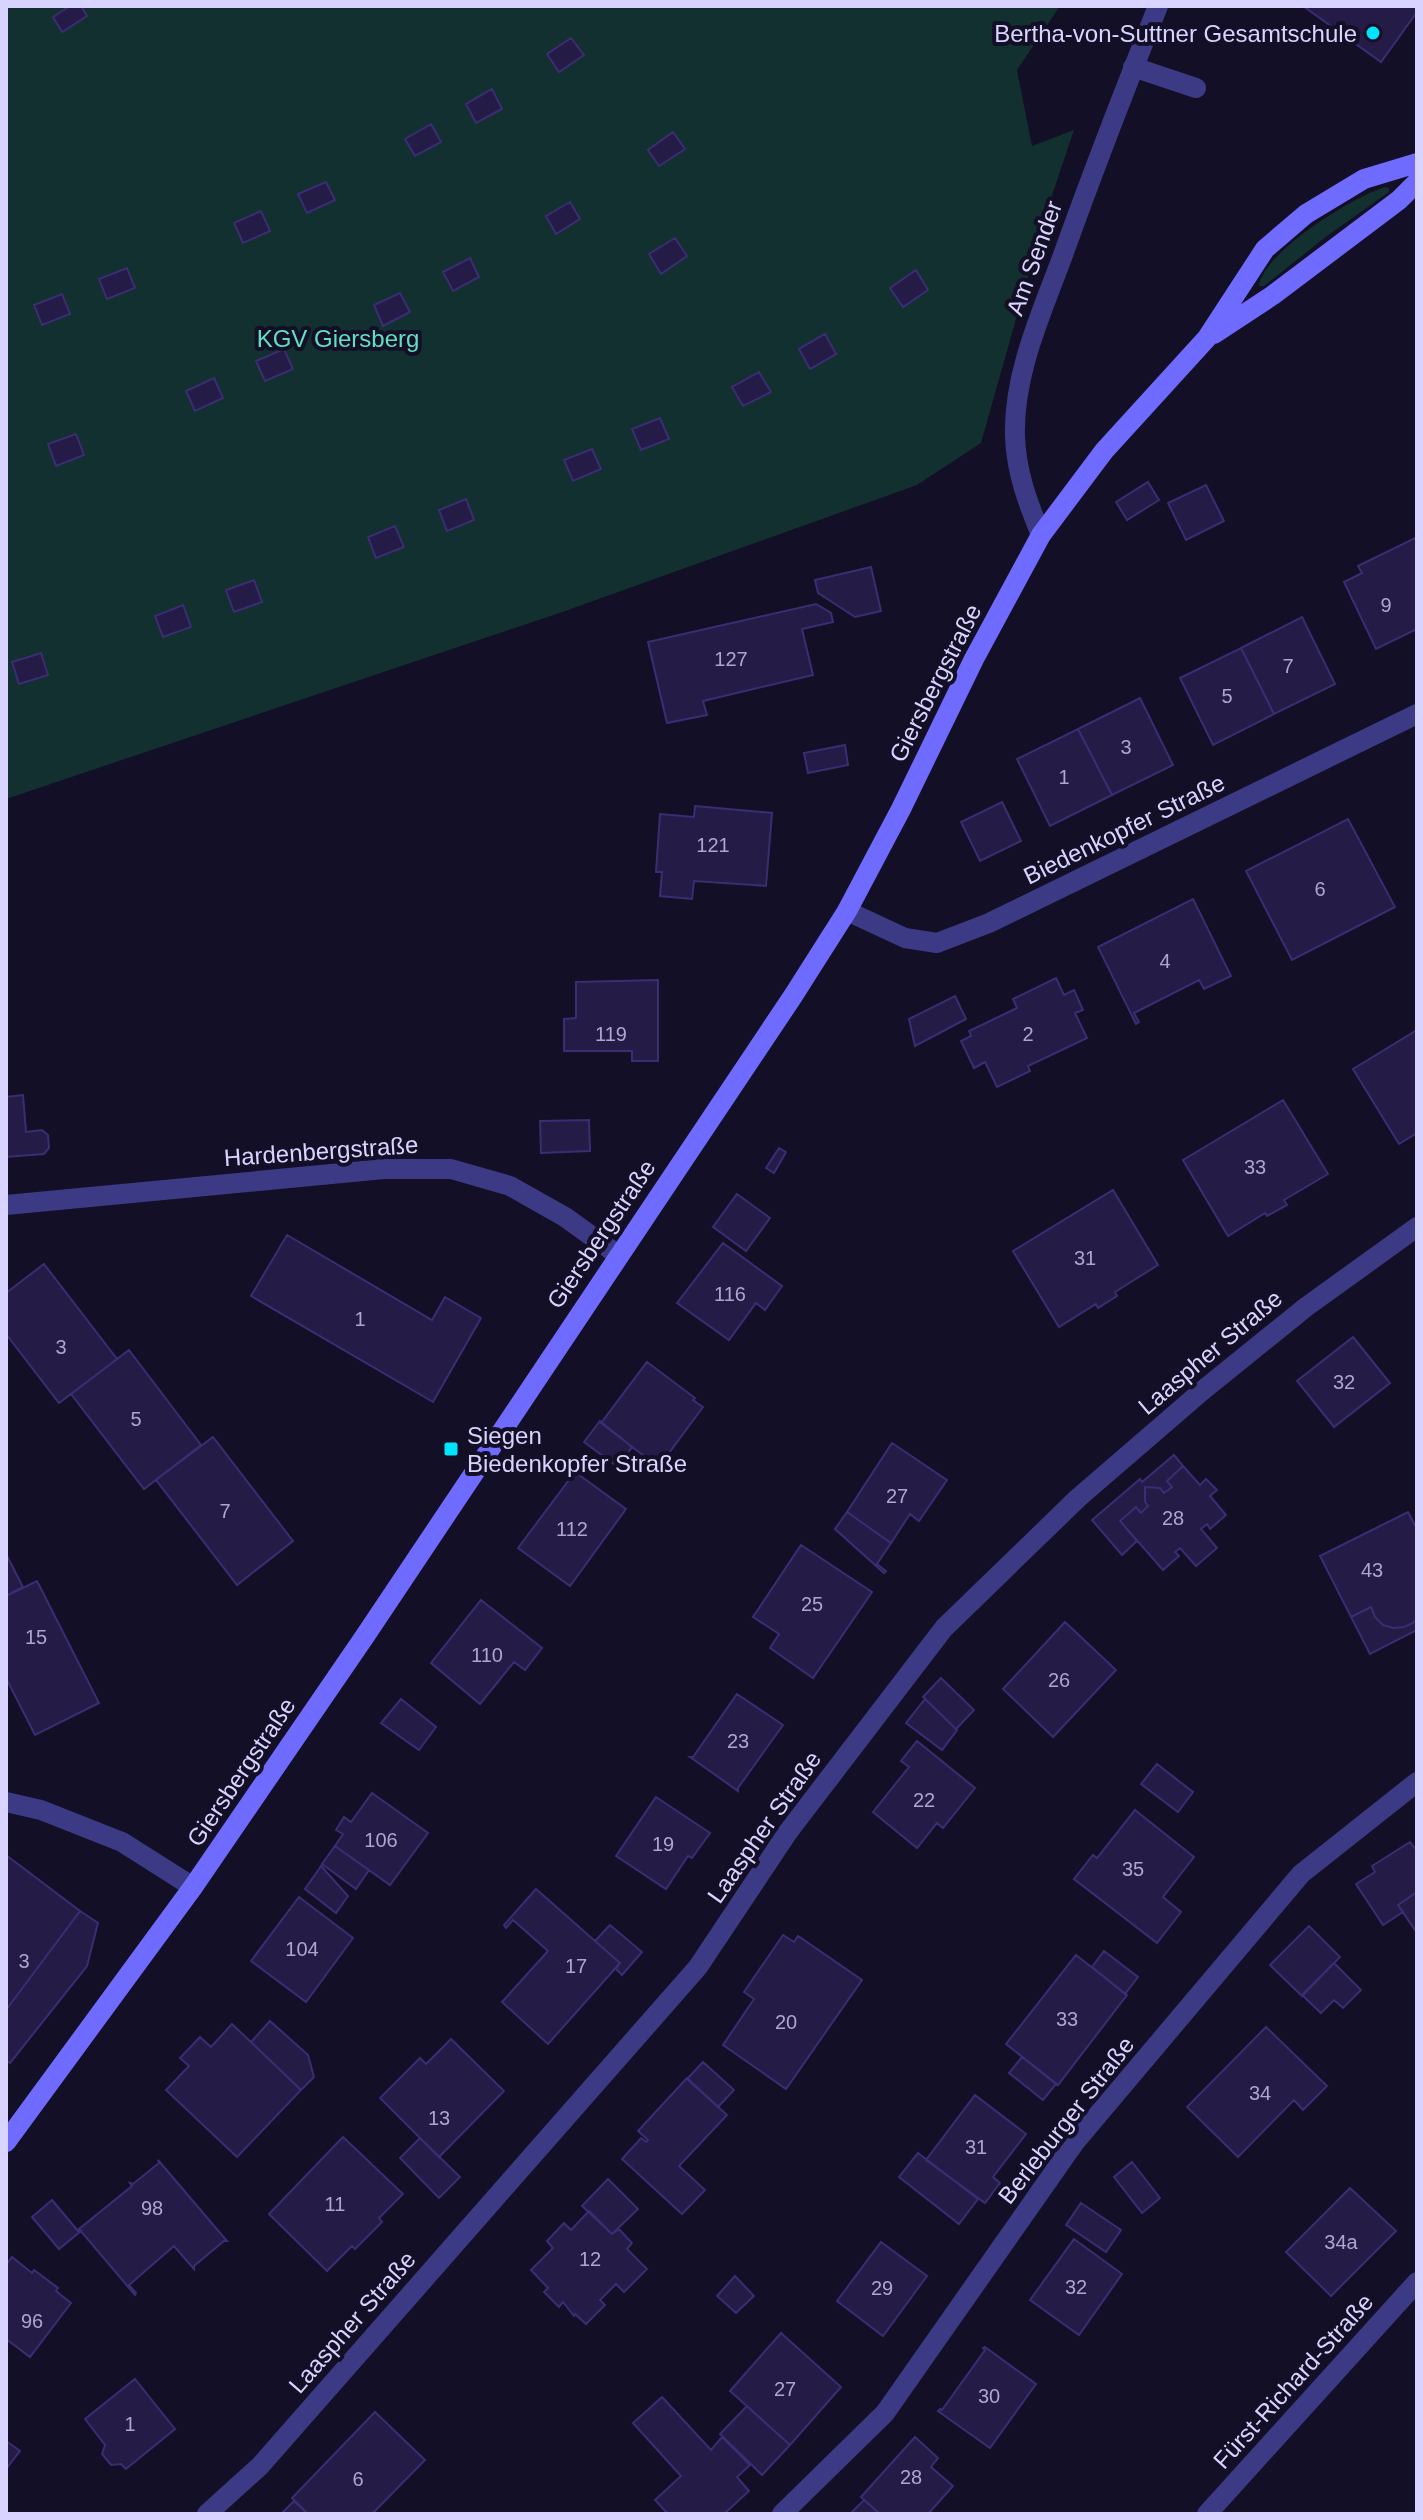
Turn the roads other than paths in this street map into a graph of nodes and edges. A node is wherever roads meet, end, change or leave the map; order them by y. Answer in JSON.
{"nodes":[{"id":1,"x":1158,"y":6,"type":"edge"},
{"id":2,"x":1133,"y":67,"type":"junction"},
{"id":3,"x":1196,"y":88,"type":"dead end"},
{"id":4,"x":1417,"y":163,"type":"edge"},
{"id":5,"x":1417,"y":182,"type":"edge"},
{"id":6,"x":1207,"y":338,"type":"junction"},
{"id":7,"x":1041,"y":535,"type":"junction"},
{"id":8,"x":1417,"y":714,"type":"edge"},
{"id":9,"x":847,"y":911,"type":"junction"},
{"id":10,"x":6,"y":1205,"type":"edge"},
{"id":11,"x":1417,"y":1227,"type":"edge"},
{"id":12,"x":618,"y":1255,"type":"junction"},
{"id":13,"x":1417,"y":1782,"type":"edge"},
{"id":14,"x":6,"y":1802,"type":"edge"},
{"id":15,"x":193,"y":1887,"type":"junction"},
{"id":16,"x":6,"y":2142,"type":"edge"},
{"id":17,"x":1417,"y":2282,"type":"edge"},
{"id":18,"x":207,"y":2514,"type":"edge"},
{"id":19,"x":782,"y":2514,"type":"edge"},
{"id":20,"x":1207,"y":2514,"type":"edge"}],
"edges":[{"from":1,"to":2,"type":"street","name":"Am Sender"},
{"from":2,"to":3,"type":"street"},
{"from":2,"to":7,"type":"street","name":"Am Sender"},
{"from":4,"to":6,"type":"street","name":"Giersbergstraße"},
{"from":5,"to":6,"type":"street","name":"Giersbergstraße"},
{"from":6,"to":7,"type":"street","name":"Giersbergstraße"},
{"from":7,"to":9,"type":"street","name":"Giersbergstraße"},
{"from":8,"to":9,"type":"street","name":"Biedenkopfer Straße"},
{"from":9,"to":12,"type":"street","name":"Giersbergstraße"},
{"from":10,"to":12,"type":"street","name":"Hardenbergstraße"},
{"from":11,"to":18,"type":"street","name":"Laaspher Straße"},
{"from":12,"to":15,"type":"street","name":"Giersbergstraße"},
{"from":13,"to":19,"type":"street","name":"Berleburger Straße"},
{"from":14,"to":15,"type":"street"},
{"from":15,"to":16,"type":"street","name":"Giersbergstraße"},
{"from":17,"to":20,"type":"street","name":"Fürst-Richard-Straße"}]}
